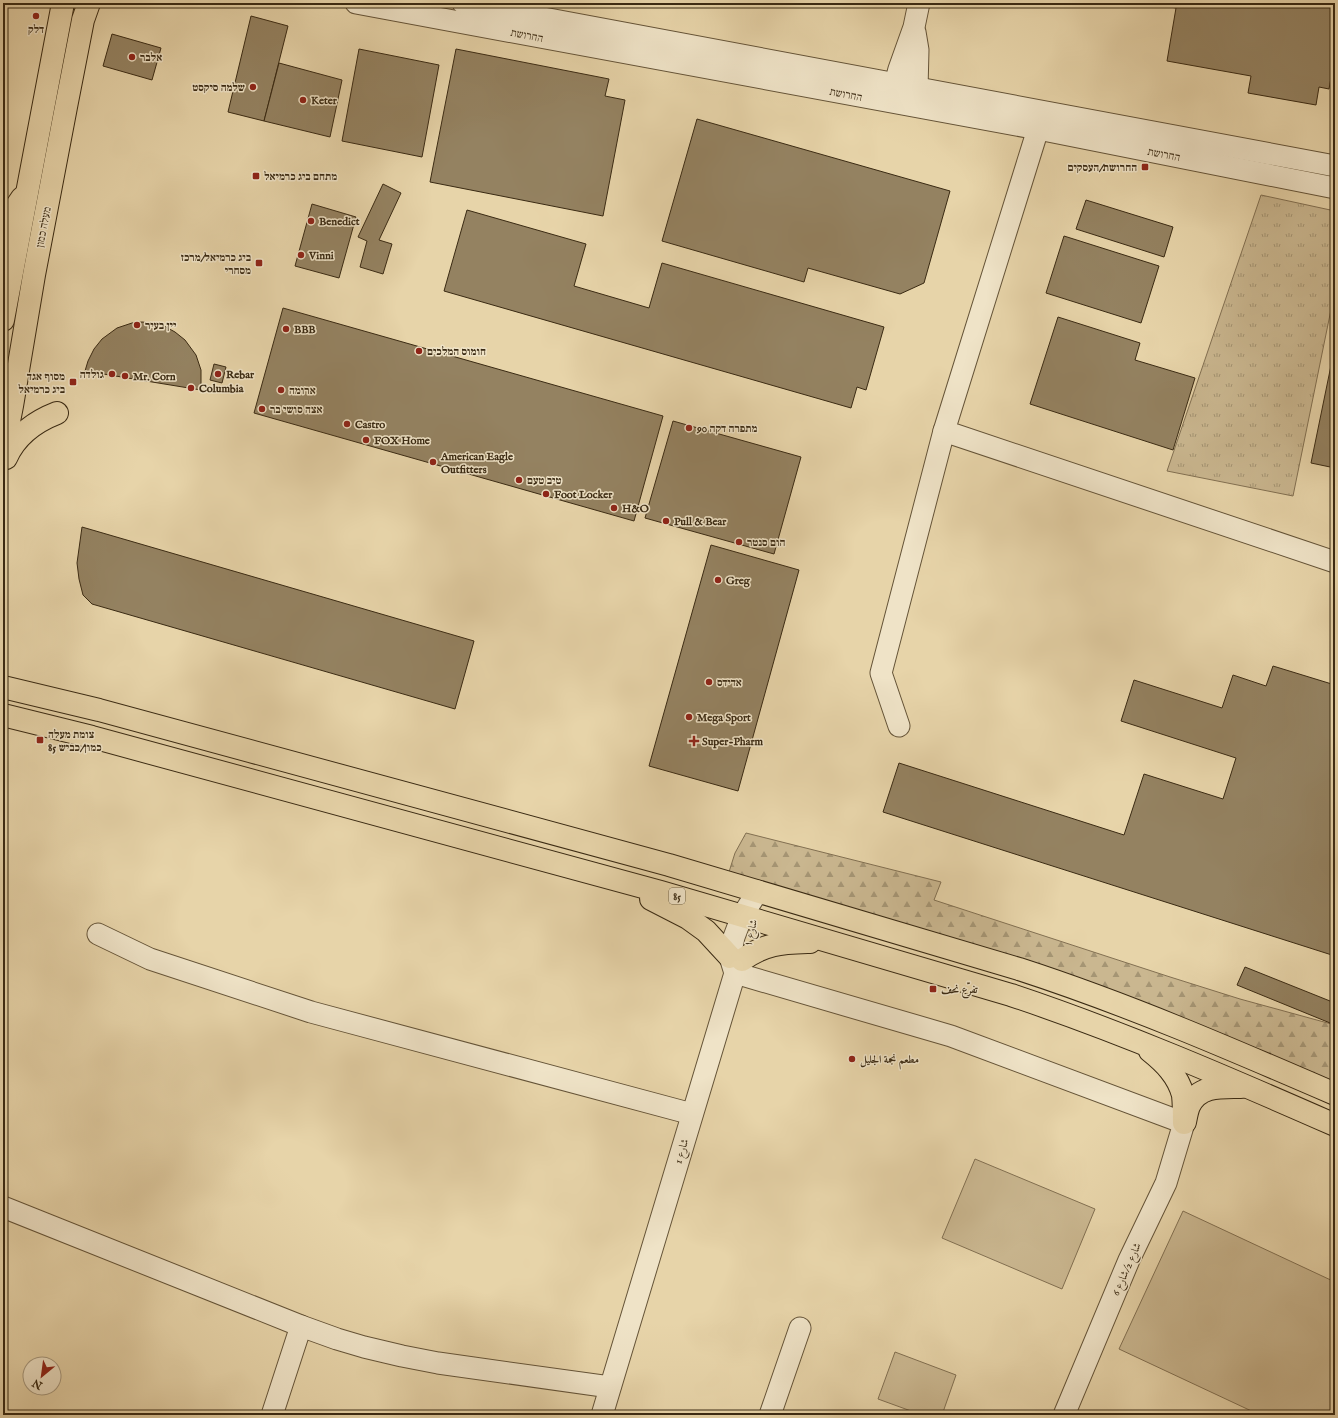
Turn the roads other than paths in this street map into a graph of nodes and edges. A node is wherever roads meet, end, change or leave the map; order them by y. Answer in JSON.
{"nodes":[{"id":1,"x":63,"y":3,"type":"edge"},
{"id":2,"x":89,"y":3,"type":"edge"},
{"id":3,"x":356,"y":3,"type":"edge"},
{"id":4,"x":463,"y":3,"type":"edge"},
{"id":5,"x":919,"y":3,"type":"edge"},
{"id":6,"x":914,"y":27,"type":"junction"},
{"id":7,"x":917,"y":89,"type":"junction"},
{"id":8,"x":898,"y":94,"type":"junction"},
{"id":9,"x":1038,"y":130,"type":"junction"},
{"id":10,"x":1335,"y":166,"type":"edge"},
{"id":11,"x":27,"y":188,"type":"junction"},
{"id":12,"x":1335,"y":188,"type":"edge"},
{"id":13,"x":3,"y":226,"type":"edge"},
{"id":14,"x":3,"y":314,"type":"edge"},
{"id":15,"x":57,"y":413,"type":"dead end"},
{"id":16,"x":944,"y":431,"type":"junction"},
{"id":17,"x":3,"y":452,"type":"edge"},
{"id":18,"x":3,"y":465,"type":"edge"},
{"id":19,"x":1335,"y":562,"type":"edge"},
{"id":20,"x":3,"y":670,"type":"edge"},
{"id":21,"x":3,"y":687,"type":"edge"},
{"id":22,"x":43,"y":696,"type":"junction"},
{"id":23,"x":3,"y":715,"type":"edge"},
{"id":24,"x":899,"y":726,"type":"dead end"},
{"id":25,"x":615,"y":879,"type":"junction"},
{"id":26,"x":758,"y":891,"type":"junction"},
{"id":27,"x":748,"y":917,"type":"junction"},
{"id":28,"x":98,"y":934,"type":"dead end"},
{"id":29,"x":830,"y":942,"type":"junction"},
{"id":30,"x":736,"y":963,"type":"junction"},
{"id":31,"x":1138,"y":1041,"type":"junction"},
{"id":32,"x":1249,"y":1087,"type":"junction"},
{"id":33,"x":1335,"y":1094,"type":"edge"},
{"id":34,"x":692,"y":1114,"type":"junction"},
{"id":35,"x":1184,"y":1123,"type":"junction"},
{"id":36,"x":1335,"y":1125,"type":"edge"},
{"id":37,"x":3,"y":1207,"type":"edge"},
{"id":38,"x":301,"y":1326,"type":"junction"},
{"id":39,"x":800,"y":1328,"type":"dead end"},
{"id":40,"x":610,"y":1387,"type":"junction"},
{"id":41,"x":272,"y":1415,"type":"edge"},
{"id":42,"x":602,"y":1415,"type":"edge"},
{"id":43,"x":770,"y":1415,"type":"edge"},
{"id":44,"x":1064,"y":1415,"type":"edge"}],
"edges":[{"from":1,"to":11,"type":"main road","name":"מעלה כמון"},
{"from":2,"to":17,"type":"main road","name":"מעלה כמון"},
{"from":3,"to":8,"type":"street","name":"החרושת"},
{"from":4,"to":8,"type":"street","name":"החרושת"},
{"from":5,"to":6,"type":"street"},
{"from":6,"to":7,"type":"street"},
{"from":6,"to":8,"type":"street"},
{"from":7,"to":8,"type":"street"},
{"from":7,"to":10,"type":"street","name":"החרושת"},
{"from":8,"to":9,"type":"street","name":"החרושת"},
{"from":9,"to":12,"type":"street","name":"החרושת"},
{"from":9,"to":16,"type":"street"},
{"from":11,"to":13,"type":"main road"},
{"from":11,"to":14,"type":"main road","name":"מעלה כמון"},
{"from":15,"to":18,"type":"main road"},
{"from":16,"to":19,"type":"street"},
{"from":16,"to":24,"type":"street"},
{"from":20,"to":22,"type":"main road"},
{"from":21,"to":22,"type":"main road"},
{"from":22,"to":26,"type":"main road"},
{"from":23,"to":25,"type":"main road","number":"85"},
{"from":25,"to":27,"type":"main road","number":"85"},
{"from":25,"to":30,"type":"main road"},
{"from":26,"to":27,"type":"street","name":"شارع 1"},
{"from":26,"to":33,"type":"main road"},
{"from":27,"to":29,"type":"main road","number":"85"},
{"from":27,"to":30,"type":"street","name":"شارع 1"},
{"from":28,"to":34,"type":"street"},
{"from":29,"to":30,"type":"main road"},
{"from":29,"to":31,"type":"main road","number":"85"},
{"from":30,"to":34,"type":"street","name":"شارع 1"},
{"from":30,"to":35,"type":"street"},
{"from":31,"to":32,"type":"main road","number":"85"},
{"from":31,"to":35,"type":"main road"},
{"from":32,"to":35,"type":"main road"},
{"from":32,"to":36,"type":"main road","number":"85"},
{"from":34,"to":40,"type":"street","name":"شارع 1"},
{"from":35,"to":44,"type":"street","name":"شارع 2/شارع 6"},
{"from":37,"to":38,"type":"street"},
{"from":38,"to":40,"type":"street"},
{"from":38,"to":41,"type":"street"},
{"from":39,"to":43,"type":"street"},
{"from":40,"to":42,"type":"street","name":"شارع 1"}]}
